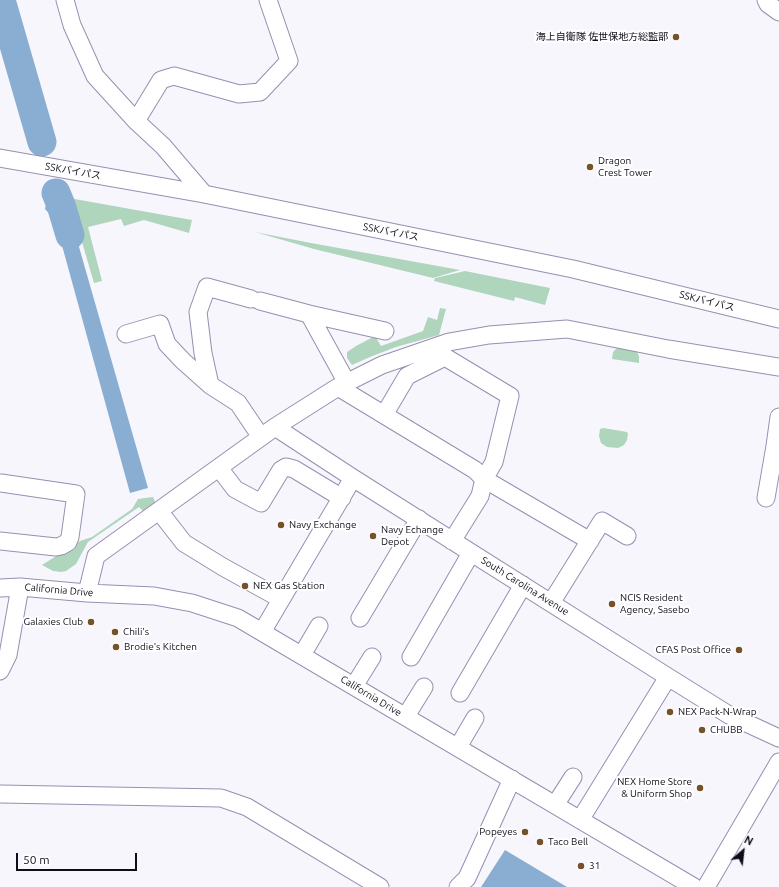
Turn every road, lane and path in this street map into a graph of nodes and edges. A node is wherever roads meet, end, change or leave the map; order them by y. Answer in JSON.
{"nodes":[{"id":1,"x":64,"y":0,"type":"edge"},
{"id":2,"x":268,"y":0,"type":"edge"},
{"id":3,"x":766,"y":0,"type":"edge"},
{"id":4,"x":779,"y":12,"type":"edge"},
{"id":5,"x":136,"y":121,"type":"junction"},
{"id":6,"x":0,"y":158,"type":"edge"},
{"id":7,"x":204,"y":194,"type":"junction"},
{"id":8,"x":309,"y":314,"type":"junction"},
{"id":9,"x":779,"y":319,"type":"edge"},
{"id":10,"x":385,"y":331,"type":"dead end"},
{"id":11,"x":126,"y":334,"type":"dead end"},
{"id":12,"x":401,"y":359,"type":"junction"},
{"id":13,"x":779,"y":367,"type":"edge"},
{"id":14,"x":408,"y":376,"type":"junction"},
{"id":15,"x":210,"y":385,"type":"junction"},
{"id":16,"x":342,"y":385,"type":"junction"},
{"id":17,"x":384,"y":415,"type":"junction"},
{"id":18,"x":779,"y":417,"type":"edge"},
{"id":19,"x":275,"y":426,"type":"junction"},
{"id":20,"x":261,"y":437,"type":"junction"},
{"id":21,"x":777,"y":446,"type":"edge"},
{"id":22,"x":219,"y":468,"type":"junction"},
{"id":23,"x":353,"y":478,"type":"junction"},
{"id":24,"x":484,"y":479,"type":"junction"},
{"id":25,"x":1,"y":483,"type":"edge"},
{"id":26,"x":342,"y":498,"type":"junction"},
{"id":27,"x":766,"y":498,"type":"dead end"},
{"id":28,"x":159,"y":511,"type":"junction"},
{"id":29,"x":418,"y":519,"type":"junction"},
{"id":30,"x":627,"y":536,"type":"dead end"},
{"id":31,"x":590,"y":540,"type":"junction"},
{"id":32,"x":0,"y":541,"type":"edge"},
{"id":33,"x":452,"y":541,"type":"junction"},
{"id":34,"x":471,"y":553,"type":"junction"},
{"id":35,"x":0,"y":581,"type":"edge"},
{"id":36,"x":523,"y":585,"type":"junction"},
{"id":37,"x":20,"y":587,"type":"junction"},
{"id":38,"x":0,"y":588,"type":"edge"},
{"id":39,"x":87,"y":593,"type":"junction"},
{"id":40,"x":279,"y":603,"type":"junction"},
{"id":41,"x":551,"y":603,"type":"junction"},
{"id":42,"x":360,"y":618,"type":"dead end"},
{"id":43,"x":319,"y":626,"type":"dead end"},
{"id":44,"x":262,"y":632,"type":"junction"},
{"id":45,"x":302,"y":655,"type":"junction"},
{"id":46,"x":372,"y":657,"type":"dead end"},
{"id":47,"x":411,"y":657,"type":"dead end"},
{"id":48,"x":0,"y":671,"type":"edge"},
{"id":49,"x":668,"y":677,"type":"junction"},
{"id":50,"x":354,"y":686,"type":"junction"},
{"id":51,"x":424,"y":687,"type":"dead end"},
{"id":52,"x":460,"y":693,"type":"dead end"},
{"id":53,"x":406,"y":716,"type":"junction"},
{"id":54,"x":475,"y":718,"type":"dead end"},
{"id":55,"x":779,"y":738,"type":"edge"},
{"id":56,"x":458,"y":747,"type":"junction"},
{"id":57,"x":779,"y":762,"type":"edge"},
{"id":58,"x":573,"y":777,"type":"dead end"},
{"id":59,"x":512,"y":779,"type":"junction"},
{"id":60,"x":0,"y":794,"type":"edge"},
{"id":61,"x":555,"y":805,"type":"junction"},
{"id":62,"x":580,"y":820,"type":"junction"},
{"id":63,"x":380,"y":887,"type":"edge"},
{"id":64,"x":458,"y":887,"type":"edge"},
{"id":65,"x":694,"y":887,"type":"edge"},
{"id":66,"x":706,"y":887,"type":"edge"}],
"edges":[{"from":1,"to":5,"type":"street"},
{"from":2,"to":5,"type":"street"},
{"from":3,"to":4,"type":"street"},
{"from":5,"to":7,"type":"street"},
{"from":6,"to":7,"type":"street","name":"SSKバイパス"},
{"from":7,"to":9,"type":"street","name":"SSKバイパス"},
{"from":8,"to":10,"type":"street"},
{"from":8,"to":15,"type":"street"},
{"from":8,"to":16,"type":"street"},
{"from":11,"to":15,"type":"street"},
{"from":12,"to":13,"type":"street"},
{"from":12,"to":14,"type":"street"},
{"from":12,"to":16,"type":"street"},
{"from":14,"to":17,"type":"street"},
{"from":14,"to":24,"type":"street"},
{"from":15,"to":20,"type":"street"},
{"from":16,"to":17,"type":"street"},
{"from":16,"to":19,"type":"street"},
{"from":17,"to":24,"type":"street"},
{"from":18,"to":21,"type":"street"},
{"from":19,"to":20,"type":"street"},
{"from":19,"to":23,"type":"street","name":"South Carolina Avenue"},
{"from":20,"to":22,"type":"street"},
{"from":21,"to":27,"type":"street"},
{"from":22,"to":26,"type":"street"},
{"from":22,"to":28,"type":"street"},
{"from":23,"to":26,"type":"street"},
{"from":23,"to":29,"type":"street","name":"South Carolina Avenue"},
{"from":24,"to":31,"type":"street"},
{"from":24,"to":33,"type":"street"},
{"from":25,"to":32,"type":"street"},
{"from":26,"to":40,"type":"street"},
{"from":28,"to":39,"type":"street"},
{"from":28,"to":40,"type":"street"},
{"from":29,"to":33,"type":"street","name":"South Carolina Avenue"},
{"from":29,"to":42,"type":"street"},
{"from":30,"to":31,"type":"street"},
{"from":31,"to":41,"type":"street"},
{"from":33,"to":34,"type":"street","name":"South Carolina Avenue"},
{"from":34,"to":36,"type":"street","name":"South Carolina Avenue"},
{"from":34,"to":47,"type":"street"},
{"from":35,"to":37,"type":"street"},
{"from":36,"to":41,"type":"street","name":"South Carolina Avenue"},
{"from":36,"to":52,"type":"street"},
{"from":37,"to":38,"type":"street"},
{"from":37,"to":39,"type":"street","name":"California Drive"},
{"from":37,"to":48,"type":"street"},
{"from":39,"to":44,"type":"street","name":"California Drive"},
{"from":40,"to":44,"type":"street"},
{"from":41,"to":49,"type":"street","name":"South Carolina Avenue"},
{"from":43,"to":45,"type":"street"},
{"from":44,"to":45,"type":"street","name":"California Drive"},
{"from":45,"to":50,"type":"street","name":"California Drive"},
{"from":46,"to":50,"type":"street"},
{"from":49,"to":55,"type":"street","name":"South Carolina Avenue"},
{"from":49,"to":62,"type":"street"},
{"from":50,"to":53,"type":"street","name":"California Drive"},
{"from":51,"to":53,"type":"street"},
{"from":53,"to":56,"type":"street","name":"California Drive"},
{"from":54,"to":56,"type":"street"},
{"from":56,"to":59,"type":"street","name":"California Drive"},
{"from":57,"to":66,"type":"street"},
{"from":58,"to":61,"type":"street"},
{"from":59,"to":61,"type":"street","name":"California Drive"},
{"from":59,"to":64,"type":"street"},
{"from":60,"to":63,"type":"street"},
{"from":61,"to":62,"type":"street","name":"California Drive"},
{"from":62,"to":65,"type":"street","name":"California Drive"}]}
